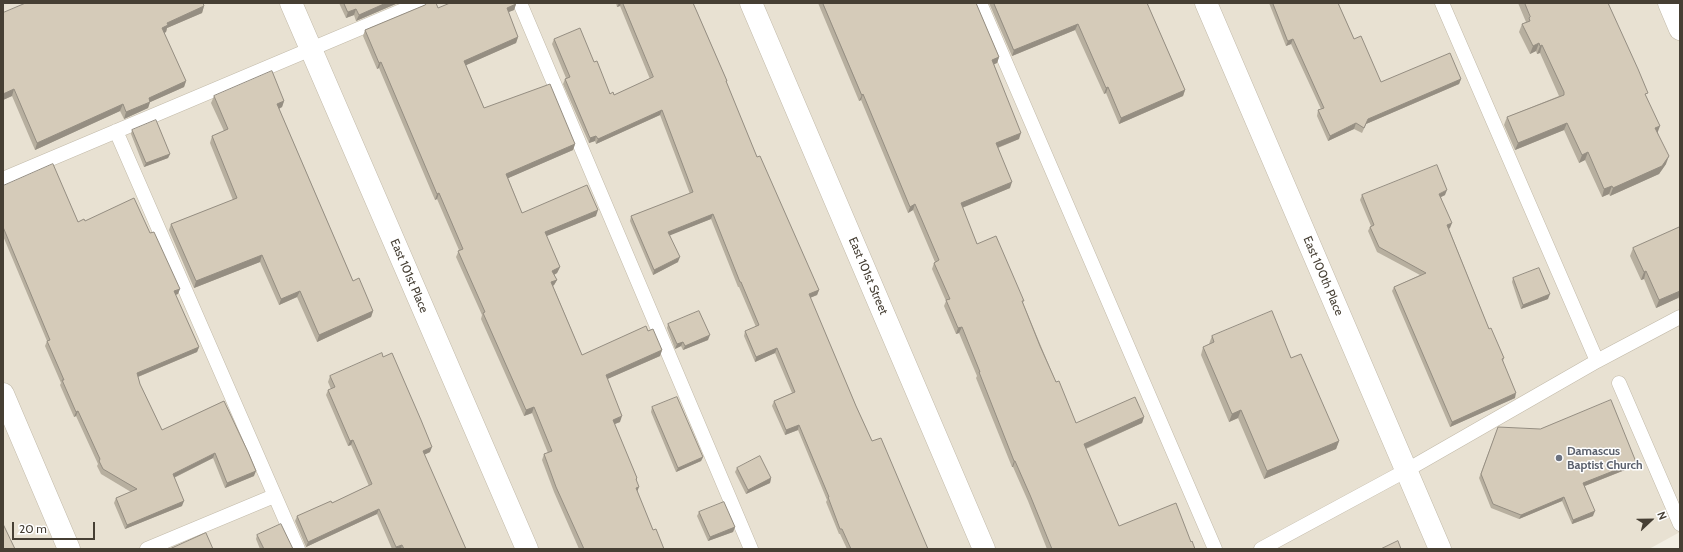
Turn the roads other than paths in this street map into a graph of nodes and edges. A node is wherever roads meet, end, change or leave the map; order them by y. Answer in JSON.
{"nodes":[{"id":1,"x":291,"y":3,"type":"edge"},
{"id":2,"x":420,"y":3,"type":"edge"},
{"id":3,"x":520,"y":3,"type":"edge"},
{"id":4,"x":751,"y":3,"type":"edge"},
{"id":5,"x":980,"y":3,"type":"edge"},
{"id":6,"x":1206,"y":3,"type":"edge"},
{"id":7,"x":1442,"y":3,"type":"edge"},
{"id":8,"x":1669,"y":3,"type":"edge"},
{"id":9,"x":1680,"y":29,"type":"edge"},
{"id":10,"x":311,"y":49,"type":"junction"},
{"id":11,"x":116,"y":132,"type":"junction"},
{"id":12,"x":3,"y":179,"type":"edge"},
{"id":13,"x":1680,"y":317,"type":"edge"},
{"id":14,"x":1597,"y":362,"type":"junction"},
{"id":15,"x":1619,"y":383,"type":"dead end"},
{"id":16,"x":3,"y":394,"type":"edge"},
{"id":17,"x":1407,"y":470,"type":"junction"},
{"id":18,"x":274,"y":496,"type":"junction"},
{"id":19,"x":1680,"y":524,"type":"edge"},
{"id":20,"x":70,"y":549,"type":"edge"},
{"id":21,"x":148,"y":549,"type":"edge"},
{"id":22,"x":298,"y":549,"type":"edge"},
{"id":23,"x":527,"y":549,"type":"edge"},
{"id":24,"x":751,"y":549,"type":"edge"},
{"id":25,"x":984,"y":549,"type":"edge"},
{"id":26,"x":1215,"y":549,"type":"edge"},
{"id":27,"x":1261,"y":549,"type":"edge"},
{"id":28,"x":1440,"y":549,"type":"edge"}],
"edges":[{"from":1,"to":10,"type":"street","name":"East 101st Place"},
{"from":2,"to":10,"type":"lane"},
{"from":3,"to":24,"type":"lane"},
{"from":4,"to":25,"type":"street","name":"East 101st Street"},
{"from":5,"to":26,"type":"lane"},
{"from":6,"to":17,"type":"street","name":"East 100th Place"},
{"from":7,"to":14,"type":"lane"},
{"from":8,"to":9,"type":"street"},
{"from":10,"to":11,"type":"lane"},
{"from":10,"to":23,"type":"street","name":"East 101st Place"},
{"from":11,"to":12,"type":"lane"},
{"from":11,"to":18,"type":"lane"},
{"from":13,"to":14,"type":"lane"},
{"from":14,"to":17,"type":"lane"},
{"from":15,"to":19,"type":"lane"},
{"from":16,"to":20,"type":"street"},
{"from":17,"to":27,"type":"lane"},
{"from":17,"to":28,"type":"street","name":"East 100th Place"},
{"from":18,"to":21,"type":"lane"},
{"from":18,"to":22,"type":"lane"}]}
